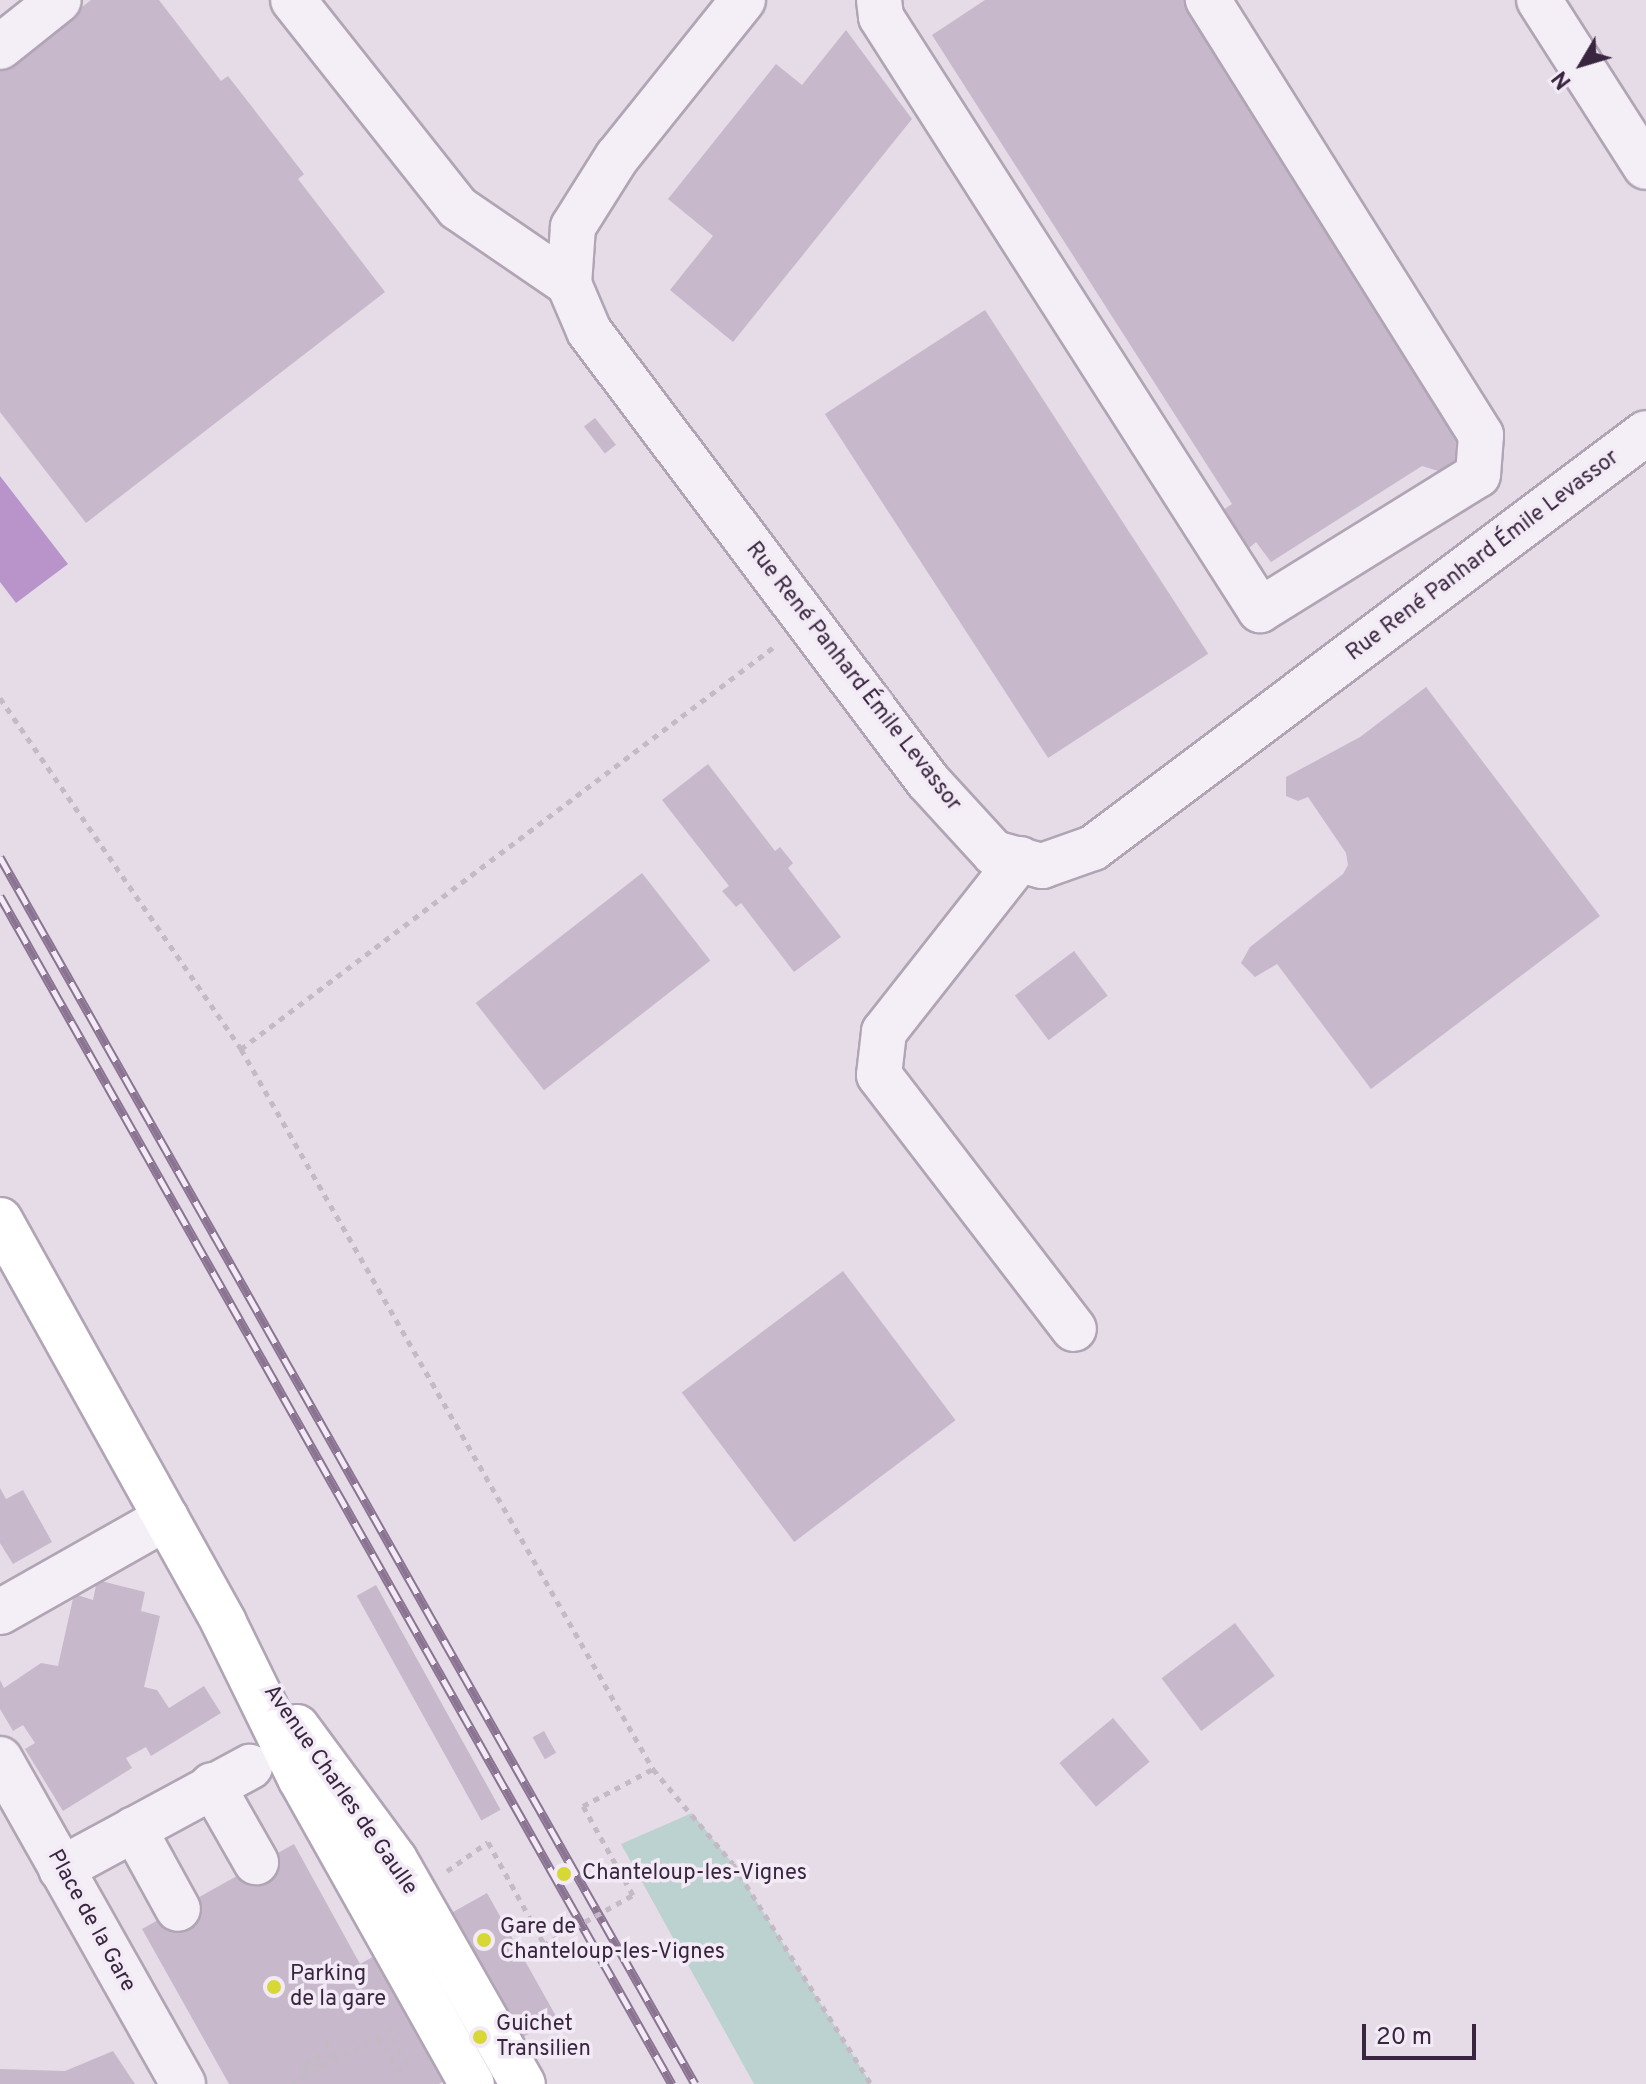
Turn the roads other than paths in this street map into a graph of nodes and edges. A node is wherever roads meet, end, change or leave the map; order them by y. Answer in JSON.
{"nodes":[{"id":1,"x":59,"y":0,"type":"edge"},
{"id":2,"x":293,"y":0,"type":"edge"},
{"id":3,"x":743,"y":0,"type":"edge"},
{"id":4,"x":879,"y":0,"type":"edge"},
{"id":5,"x":1208,"y":0,"type":"edge"},
{"id":6,"x":1539,"y":0,"type":"edge"},
{"id":7,"x":0,"y":47,"type":"edge"},
{"id":8,"x":1646,"y":167,"type":"edge"},
{"id":9,"x":569,"y":284,"type":"junction"},
{"id":10,"x":1646,"y":433,"type":"edge"},
{"id":11,"x":1020,"y":859,"type":"junction"},
{"id":12,"x":0,"y":1220,"type":"edge"},
{"id":13,"x":1074,"y":1329,"type":"dead end"},
{"id":14,"x":166,"y":1518,"type":"junction"},
{"id":15,"x":0,"y":1612,"type":"edge"},
{"id":16,"x":224,"y":1623,"type":"junction"},
{"id":17,"x":0,"y":1759,"type":"edge"},
{"id":18,"x":134,"y":1829,"type":"junction"},
{"id":19,"x":256,"y":1862,"type":"dead end"},
{"id":20,"x":61,"y":1869,"type":"junction"},
{"id":21,"x":178,"y":1909,"type":"dead end"},
{"id":22,"x":183,"y":2084,"type":"edge"},
{"id":23,"x":472,"y":2084,"type":"edge"},
{"id":24,"x":523,"y":2084,"type":"edge"}],
"edges":[{"from":1,"to":7,"type":"street"},
{"from":2,"to":9,"type":"street"},
{"from":3,"to":9,"type":"street","name":"Rue René Panhard Émile Levassor"},
{"from":4,"to":5,"type":"street"},
{"from":6,"to":8,"type":"street"},
{"from":9,"to":11,"type":"street","name":"Rue René Panhard Émile Levassor"},
{"from":10,"to":11,"type":"street","name":"Rue René Panhard Émile Levassor"},
{"from":11,"to":13,"type":"street"},
{"from":12,"to":14,"type":"main road","name":"Avenue Charles de Gaulle"},
{"from":14,"to":15,"type":"street"},
{"from":14,"to":16,"type":"main road","name":"Avenue Charles de Gaulle"},
{"from":16,"to":23,"type":"main road","name":"Avenue Charles de Gaulle"},
{"from":16,"to":24,"type":"main road","name":"Avenue Charles de Gaulle"},
{"from":17,"to":20,"type":"street","name":"Place de la Gare"},
{"from":18,"to":19,"type":"street"},
{"from":18,"to":20,"type":"street"},
{"from":18,"to":21,"type":"street"},
{"from":20,"to":22,"type":"street","name":"Place de la Gare"}]}
